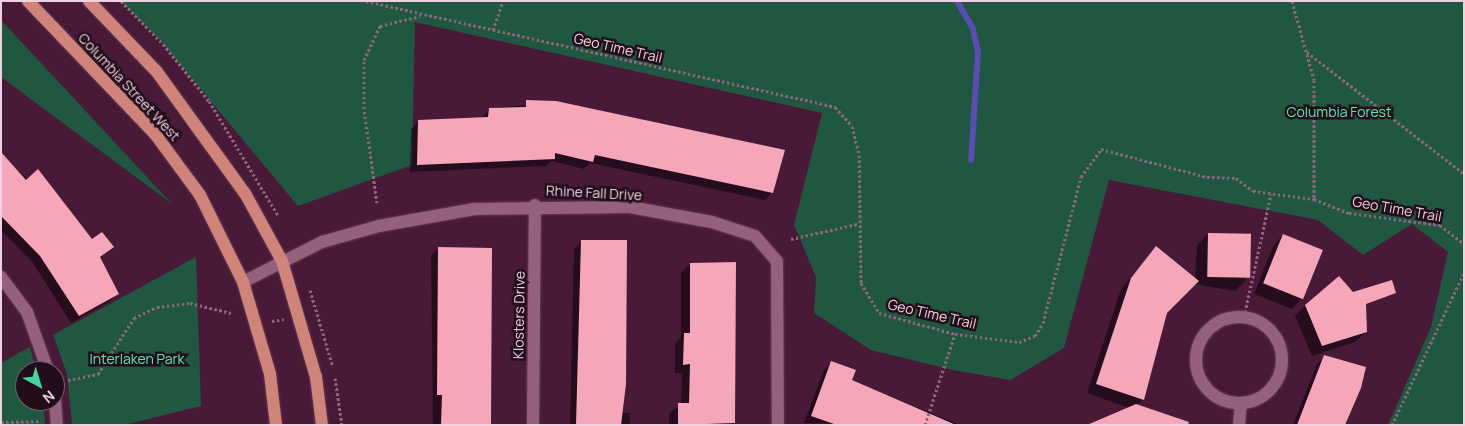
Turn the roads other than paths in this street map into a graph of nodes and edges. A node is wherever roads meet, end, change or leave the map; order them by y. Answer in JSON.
{"nodes":[{"id":1,"x":28,"y":1,"type":"edge"},
{"id":2,"x":89,"y":1,"type":"edge"},
{"id":3,"x":535,"y":205,"type":"junction"},
{"id":4,"x":282,"y":261,"type":"junction"},
{"id":5,"x":1,"y":277,"type":"edge"},
{"id":6,"x":244,"y":282,"type":"junction"},
{"id":7,"x":44,"y":361,"type":"edge"},
{"id":8,"x":1241,"y":404,"type":"junction"},
{"id":9,"x":276,"y":425,"type":"edge"},
{"id":10,"x":322,"y":425,"type":"edge"},
{"id":11,"x":533,"y":425,"type":"edge"},
{"id":12,"x":778,"y":425,"type":"edge"},
{"id":13,"x":1239,"y":425,"type":"edge"}],
"edges":[{"from":1,"to":6,"type":"main road","name":"Columbia Street West"},
{"from":2,"to":4,"type":"main road","name":"Columbia Street West"},
{"from":3,"to":4,"type":"street","name":"Rhine Fall Drive"},
{"from":3,"to":11,"type":"street","name":"Klosters Drive"},
{"from":3,"to":12,"type":"street","name":"Rhine Fall Drive"},
{"from":4,"to":6,"type":"street","name":"Rhine Fall Drive"},
{"from":4,"to":10,"type":"main road","name":"Columbia Street West"},
{"from":5,"to":7,"type":"street"},
{"from":6,"to":9,"type":"main road","name":"Columbia Street West"},
{"from":8,"to":8,"type":"street"},
{"from":8,"to":13,"type":"street"}]}
